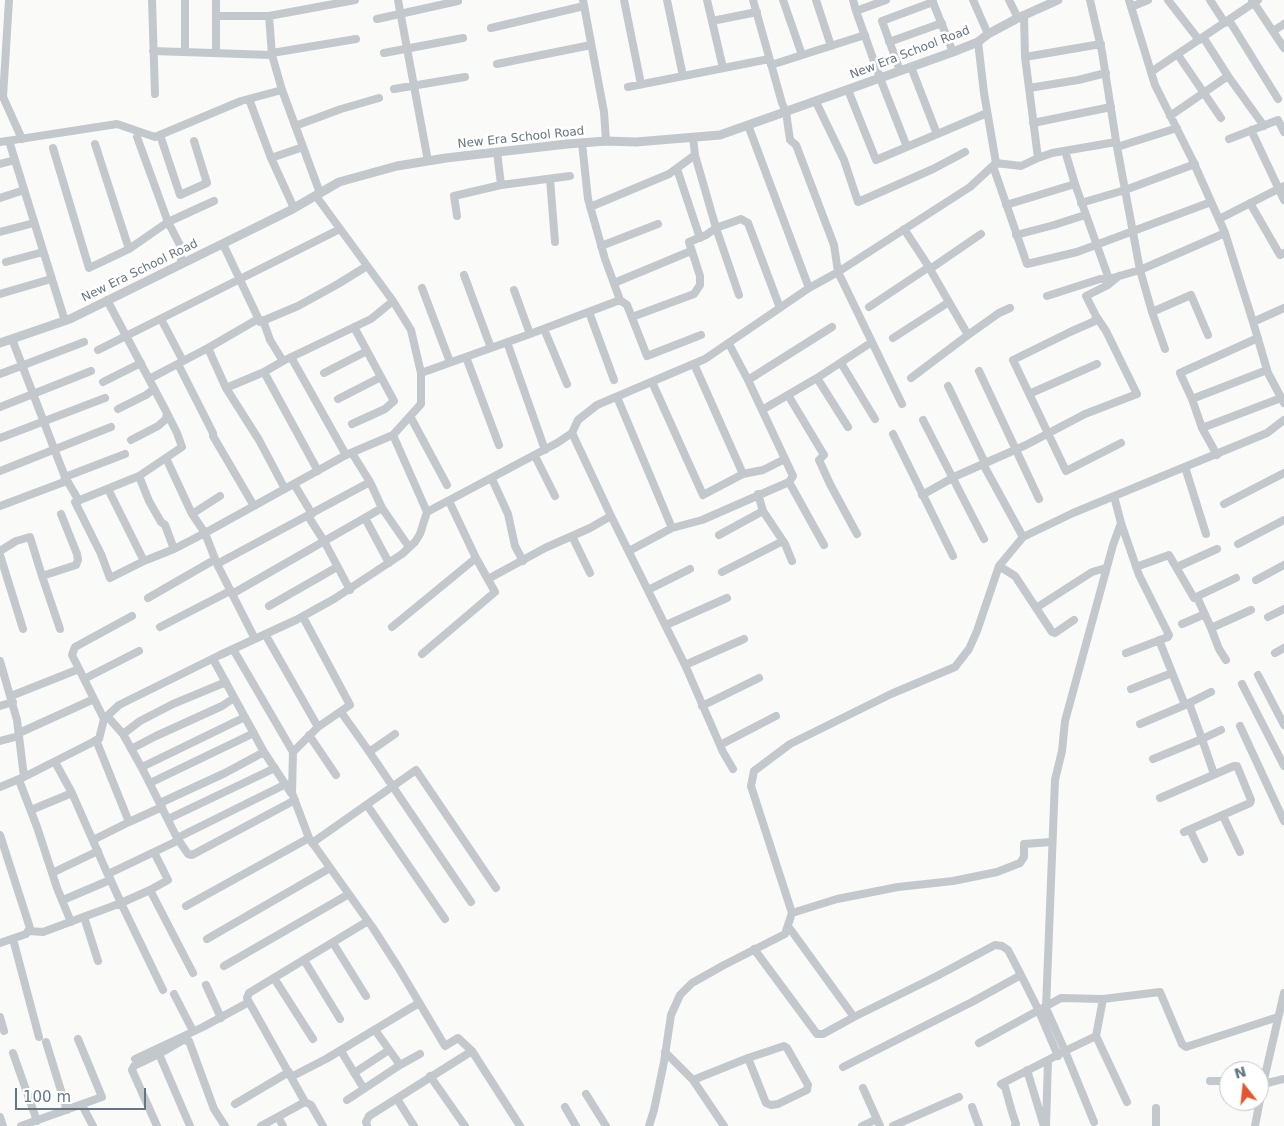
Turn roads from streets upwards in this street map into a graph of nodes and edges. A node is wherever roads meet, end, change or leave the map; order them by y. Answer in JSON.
{"nodes":[{"id":1,"x":9,"y":0,"type":"edge"},
{"id":2,"x":152,"y":0,"type":"edge"},
{"id":3,"x":185,"y":0,"type":"edge"},
{"id":4,"x":216,"y":0,"type":"edge"},
{"id":5,"x":355,"y":0,"type":"edge"},
{"id":6,"x":398,"y":0,"type":"edge"},
{"id":7,"x":624,"y":0,"type":"edge"},
{"id":8,"x":667,"y":0,"type":"edge"},
{"id":9,"x":707,"y":0,"type":"edge"},
{"id":10,"x":753,"y":0,"type":"edge"},
{"id":11,"x":783,"y":0,"type":"edge"},
{"id":12,"x":816,"y":0,"type":"edge"},
{"id":13,"x":853,"y":0,"type":"edge"},
{"id":14,"x":886,"y":0,"type":"edge"},
{"id":15,"x":973,"y":0,"type":"edge"},
{"id":16,"x":1009,"y":0,"type":"edge"},
{"id":17,"x":1058,"y":0,"type":"edge"},
{"id":18,"x":1090,"y":0,"type":"edge"},
{"id":19,"x":1148,"y":0,"type":"edge"},
{"id":20,"x":1168,"y":0,"type":"edge"},
{"id":21,"x":1210,"y":0,"type":"edge"},
{"id":22,"x":932,"y":1,"type":"edge"},
{"id":23,"x":1255,"y":1,"type":"edge"},
{"id":24,"x":458,"y":2,"type":"dead end"},
{"id":25,"x":583,"y":3,"type":"edge"},
{"id":26,"x":1046,"y":3,"type":"edge"},
{"id":27,"x":1130,"y":4,"type":"edge"},
{"id":28,"x":856,"y":11,"type":"junction"},
{"id":29,"x":756,"y":12,"type":"junction"},
{"id":30,"x":400,"y":14,"type":"junction"},
{"id":31,"x":216,"y":16,"type":"junction"},
{"id":32,"x":269,"y":16,"type":"junction"},
{"id":33,"x":1021,"y":17,"type":"junction"},
{"id":34,"x":377,"y":19,"type":"dead end"},
{"id":35,"x":712,"y":21,"type":"junction"},
{"id":36,"x":1227,"y":21,"type":"junction"},
{"id":37,"x":942,"y":23,"type":"junction"},
{"id":38,"x":1284,"y":24,"type":"edge"},
{"id":39,"x":491,"y":28,"type":"dead end"},
{"id":40,"x":1273,"y":31,"type":"junction"},
{"id":41,"x":988,"y":34,"type":"junction"},
{"id":42,"x":865,"y":35,"type":"junction"},
{"id":43,"x":356,"y":38,"type":"dead end"},
{"id":44,"x":464,"y":38,"type":"dead end"},
{"id":45,"x":1201,"y":39,"type":"junction"},
{"id":46,"x":889,"y":42,"type":"junction"},
{"id":47,"x":978,"y":42,"type":"junction"},
{"id":48,"x":1101,"y":44,"type":"junction"},
{"id":49,"x":591,"y":45,"type":"junction"},
{"id":50,"x":831,"y":46,"type":"junction"},
{"id":51,"x":1284,"y":48,"type":"edge"},
{"id":52,"x":407,"y":50,"type":"junction"},
{"id":53,"x":153,"y":51,"type":"junction"},
{"id":54,"x":185,"y":52,"type":"junction"},
{"id":55,"x":954,"y":52,"type":"junction"},
{"id":56,"x":216,"y":53,"type":"junction"},
{"id":57,"x":272,"y":54,"type":"junction"},
{"id":58,"x":384,"y":54,"type":"dead end"},
{"id":59,"x":1178,"y":54,"type":"junction"},
{"id":60,"x":802,"y":56,"type":"junction"},
{"id":61,"x":1025,"y":57,"type":"junction"},
{"id":62,"x":770,"y":62,"type":"junction"},
{"id":63,"x":497,"y":64,"type":"dead end"},
{"id":64,"x":911,"y":67,"type":"junction"},
{"id":65,"x":723,"y":68,"type":"junction"},
{"id":66,"x":900,"y":71,"type":"junction"},
{"id":67,"x":1151,"y":72,"type":"junction"},
{"id":68,"x":1106,"y":73,"type":"junction"},
{"id":69,"x":683,"y":76,"type":"junction"},
{"id":70,"x":1228,"y":76,"type":"junction"},
{"id":71,"x":465,"y":77,"type":"dead end"},
{"id":72,"x":880,"y":78,"type":"junction"},
{"id":73,"x":641,"y":84,"type":"junction"},
{"id":74,"x":414,"y":86,"type":"junction"},
{"id":75,"x":628,"y":87,"type":"dead end"},
{"id":76,"x":1029,"y":88,"type":"junction"},
{"id":77,"x":394,"y":89,"type":"dead end"},
{"id":78,"x":282,"y":90,"type":"junction"},
{"id":79,"x":848,"y":90,"type":"junction"},
{"id":80,"x":1204,"y":93,"type":"junction"},
{"id":81,"x":154,"y":94,"type":"dead end"},
{"id":82,"x":379,"y":98,"type":"dead end"},
{"id":83,"x":249,"y":99,"type":"junction"},
{"id":84,"x":1278,"y":99,"type":"dead end"},
{"id":85,"x":816,"y":102,"type":"junction"},
{"id":86,"x":1111,"y":107,"type":"junction"},
{"id":87,"x":786,"y":112,"type":"junction"},
{"id":88,"x":987,"y":113,"type":"junction"},
{"id":89,"x":1170,"y":116,"type":"junction"},
{"id":90,"x":1221,"y":118,"type":"dead end"},
{"id":91,"x":1034,"y":123,"type":"junction"},
{"id":92,"x":748,"y":125,"type":"junction"},
{"id":93,"x":295,"y":126,"type":"junction"},
{"id":94,"x":1264,"y":126,"type":"junction"},
{"id":95,"x":1177,"y":128,"type":"junction"},
{"id":96,"x":1251,"y":130,"type":"junction"},
{"id":97,"x":1284,"y":132,"type":"edge"},
{"id":98,"x":937,"y":134,"type":"junction"},
{"id":99,"x":160,"y":135,"type":"junction"},
{"id":100,"x":693,"y":137,"type":"junction"},
{"id":101,"x":137,"y":138,"type":"dead end"},
{"id":102,"x":22,"y":139,"type":"junction"},
{"id":103,"x":1229,"y":139,"type":"dead end"},
{"id":104,"x":194,"y":141,"type":"dead end"},
{"id":105,"x":0,"y":142,"type":"edge"},
{"id":106,"x":9,"y":142,"type":"junction"},
{"id":107,"x":606,"y":142,"type":"junction"},
{"id":108,"x":582,"y":143,"type":"junction"},
{"id":109,"x":95,"y":144,"type":"dead end"},
{"id":110,"x":1116,"y":144,"type":"junction"},
{"id":111,"x":303,"y":147,"type":"junction"},
{"id":112,"x":907,"y":147,"type":"junction"},
{"id":113,"x":53,"y":148,"type":"dead end"},
{"id":114,"x":1065,"y":151,"type":"junction"},
{"id":115,"x":497,"y":152,"type":"junction"},
{"id":116,"x":965,"y":152,"type":"dead end"},
{"id":117,"x":695,"y":155,"type":"junction"},
{"id":118,"x":272,"y":158,"type":"junction"},
{"id":119,"x":1038,"y":158,"type":"junction"},
{"id":120,"x":15,"y":160,"type":"junction"},
{"id":121,"x":428,"y":161,"type":"junction"},
{"id":122,"x":0,"y":164,"type":"edge"},
{"id":123,"x":1195,"y":164,"type":"junction"},
{"id":124,"x":994,"y":165,"type":"junction"},
{"id":125,"x":677,"y":169,"type":"junction"},
{"id":126,"x":570,"y":176,"type":"dead end"},
{"id":127,"x":550,"y":178,"type":"junction"},
{"id":128,"x":1075,"y":184,"type":"junction"},
{"id":129,"x":501,"y":185,"type":"junction"},
{"id":130,"x":1281,"y":188,"type":"edge"},
{"id":131,"x":24,"y":190,"type":"junction"},
{"id":132,"x":1125,"y":190,"type":"junction"},
{"id":133,"x":318,"y":194,"type":"junction"},
{"id":134,"x":0,"y":198,"type":"edge"},
{"id":135,"x":1284,"y":200,"type":"edge"},
{"id":136,"x":214,"y":201,"type":"dead end"},
{"id":137,"x":1211,"y":202,"type":"junction"},
{"id":138,"x":1081,"y":203,"type":"junction"},
{"id":139,"x":1250,"y":203,"type":"junction"},
{"id":140,"x":1006,"y":206,"type":"junction"},
{"id":141,"x":590,"y":207,"type":"junction"},
{"id":142,"x":294,"y":208,"type":"junction"},
{"id":143,"x":1085,"y":214,"type":"junction"},
{"id":144,"x":457,"y":216,"type":"dead end"},
{"id":145,"x":1219,"y":220,"type":"junction"},
{"id":146,"x":168,"y":222,"type":"junction"},
{"id":147,"x":34,"y":223,"type":"junction"},
{"id":148,"x":658,"y":224,"type":"dead end"},
{"id":149,"x":716,"y":228,"type":"junction"},
{"id":150,"x":340,"y":229,"type":"junction"},
{"id":151,"x":904,"y":229,"type":"junction"},
{"id":152,"x":0,"y":232,"type":"edge"},
{"id":153,"x":1133,"y":232,"type":"junction"},
{"id":154,"x":1225,"y":233,"type":"junction"},
{"id":155,"x":981,"y":234,"type":"dead end"},
{"id":156,"x":1016,"y":235,"type":"junction"},
{"id":157,"x":700,"y":238,"type":"junction"},
{"id":158,"x":555,"y":242,"type":"dead end"},
{"id":159,"x":223,"y":244,"type":"junction"},
{"id":160,"x":1096,"y":245,"type":"junction"},
{"id":161,"x":601,"y":246,"type":"junction"},
{"id":162,"x":129,"y":249,"type":"junction"},
{"id":163,"x":691,"y":251,"type":"junction"},
{"id":164,"x":43,"y":252,"type":"junction"},
{"id":165,"x":1282,"y":254,"type":"edge"},
{"id":166,"x":6,"y":262,"type":"dead end"},
{"id":167,"x":181,"y":264,"type":"junction"},
{"id":168,"x":1284,"y":264,"type":"edge"},
{"id":169,"x":367,"y":266,"type":"junction"},
{"id":170,"x":929,"y":268,"type":"junction"},
{"id":171,"x":1140,"y":270,"type":"junction"},
{"id":172,"x":838,"y":272,"type":"junction"},
{"id":173,"x":464,"y":276,"type":"dead end"},
{"id":174,"x":1119,"y":276,"type":"junction"},
{"id":175,"x":1109,"y":278,"type":"junction"},
{"id":176,"x":51,"y":279,"type":"junction"},
{"id":177,"x":240,"y":280,"type":"junction"},
{"id":178,"x":614,"y":283,"type":"junction"},
{"id":179,"x":422,"y":288,"type":"dead end"},
{"id":180,"x":809,"y":288,"type":"junction"},
{"id":181,"x":514,"y":290,"type":"dead end"},
{"id":182,"x":0,"y":294,"type":"edge"},
{"id":183,"x":739,"y":295,"type":"dead end"},
{"id":184,"x":1047,"y":296,"type":"dead end"},
{"id":185,"x":107,"y":300,"type":"junction"},
{"id":186,"x":620,"y":300,"type":"junction"},
{"id":187,"x":393,"y":301,"type":"junction"},
{"id":188,"x":949,"y":302,"type":"junction"},
{"id":189,"x":869,"y":306,"type":"dead end"},
{"id":190,"x":780,"y":308,"type":"junction"},
{"id":191,"x":1010,"y":308,"type":"dead end"},
{"id":192,"x":1284,"y":308,"type":"edge"},
{"id":193,"x":589,"y":312,"type":"junction"},
{"id":194,"x":1152,"y":312,"type":"junction"},
{"id":195,"x":1096,"y":316,"type":"junction"},
{"id":196,"x":632,"y":317,"type":"junction"},
{"id":197,"x":161,"y":319,"type":"junction"},
{"id":198,"x":261,"y":320,"type":"junction"},
{"id":199,"x":65,"y":321,"type":"junction"},
{"id":200,"x":1254,"y":322,"type":"junction"},
{"id":201,"x":354,"y":327,"type":"junction"},
{"id":202,"x":832,"y":327,"type":"dead end"},
{"id":203,"x":544,"y":329,"type":"junction"},
{"id":204,"x":530,"y":334,"type":"junction"},
{"id":205,"x":126,"y":335,"type":"junction"},
{"id":206,"x":701,"y":335,"type":"dead end"},
{"id":207,"x":968,"y":335,"type":"junction"},
{"id":208,"x":1208,"y":335,"type":"dead end"},
{"id":209,"x":893,"y":338,"type":"dead end"},
{"id":210,"x":1258,"y":338,"type":"junction"},
{"id":211,"x":12,"y":339,"type":"junction"},
{"id":212,"x":84,"y":342,"type":"dead end"},
{"id":213,"x":507,"y":342,"type":"junction"},
{"id":214,"x":872,"y":342,"type":"junction"},
{"id":215,"x":0,"y":343,"type":"edge"},
{"id":216,"x":729,"y":344,"type":"junction"},
{"id":217,"x":208,"y":348,"type":"junction"},
{"id":218,"x":491,"y":348,"type":"junction"},
{"id":219,"x":1166,"y":349,"type":"dead end"},
{"id":220,"x":98,"y":350,"type":"dead end"},
{"id":221,"x":367,"y":351,"type":"junction"},
{"id":222,"x":291,"y":357,"type":"junction"},
{"id":223,"x":466,"y":357,"type":"junction"},
{"id":224,"x":283,"y":361,"type":"junction"},
{"id":225,"x":181,"y":362,"type":"junction"},
{"id":226,"x":450,"y":362,"type":"junction"},
{"id":227,"x":141,"y":363,"type":"junction"},
{"id":228,"x":841,"y":363,"type":"junction"},
{"id":229,"x":694,"y":364,"type":"junction"},
{"id":230,"x":1097,"y":364,"type":"dead end"},
{"id":231,"x":22,"y":365,"type":"junction"},
{"id":232,"x":1267,"y":370,"type":"junction"},
{"id":233,"x":90,"y":371,"type":"dead end"},
{"id":234,"x":979,"y":371,"type":"dead end"},
{"id":235,"x":264,"y":372,"type":"junction"},
{"id":236,"x":421,"y":373,"type":"junction"},
{"id":237,"x":0,"y":374,"type":"edge"},
{"id":238,"x":324,"y":374,"type":"dead end"},
{"id":239,"x":381,"y":377,"type":"junction"},
{"id":240,"x":817,"y":378,"type":"junction"},
{"id":241,"x":911,"y":378,"type":"dead end"},
{"id":242,"x":149,"y":379,"type":"junction"},
{"id":243,"x":614,"y":380,"type":"dead end"},
{"id":244,"x":748,"y":380,"type":"junction"},
{"id":245,"x":103,"y":382,"type":"dead end"},
{"id":246,"x":652,"y":382,"type":"junction"},
{"id":247,"x":567,"y":384,"type":"dead end"},
{"id":248,"x":948,"y":386,"type":"dead end"},
{"id":249,"x":226,"y":388,"type":"junction"},
{"id":250,"x":154,"y":389,"type":"junction"},
{"id":251,"x":32,"y":394,"type":"junction"},
{"id":252,"x":1029,"y":394,"type":"junction"},
{"id":253,"x":788,"y":395,"type":"junction"},
{"id":254,"x":616,"y":397,"type":"junction"},
{"id":255,"x":105,"y":398,"type":"dead end"},
{"id":256,"x":338,"y":399,"type":"dead end"},
{"id":257,"x":1192,"y":400,"type":"junction"},
{"id":258,"x":1283,"y":401,"type":"edge"},
{"id":259,"x":902,"y":404,"type":"dead end"},
{"id":260,"x":0,"y":407,"type":"edge"},
{"id":261,"x":118,"y":409,"type":"dead end"},
{"id":262,"x":762,"y":410,"type":"junction"},
{"id":263,"x":167,"y":413,"type":"junction"},
{"id":264,"x":410,"y":416,"type":"junction"},
{"id":265,"x":875,"y":419,"type":"dead end"},
{"id":266,"x":924,"y":420,"type":"dead end"},
{"id":267,"x":1284,"y":420,"type":"edge"},
{"id":268,"x":43,"y":423,"type":"junction"},
{"id":269,"x":352,"y":424,"type":"dead end"},
{"id":270,"x":111,"y":427,"type":"dead end"},
{"id":271,"x":848,"y":427,"type":"dead end"},
{"id":272,"x":1202,"y":428,"type":"junction"},
{"id":273,"x":572,"y":433,"type":"junction"},
{"id":274,"x":1048,"y":433,"type":"junction"},
{"id":275,"x":893,"y":434,"type":"dead end"},
{"id":276,"x":393,"y":435,"type":"junction"},
{"id":277,"x":0,"y":438,"type":"edge"},
{"id":278,"x":130,"y":440,"type":"dead end"},
{"id":279,"x":1121,"y":444,"type":"dead end"},
{"id":280,"x":499,"y":446,"type":"dead end"},
{"id":281,"x":1016,"y":449,"type":"junction"},
{"id":282,"x":54,"y":450,"type":"junction"},
{"id":283,"x":545,"y":450,"type":"junction"},
{"id":284,"x":125,"y":454,"type":"dead end"},
{"id":285,"x":349,"y":454,"type":"junction"},
{"id":286,"x":1217,"y":455,"type":"junction"},
{"id":287,"x":535,"y":456,"type":"junction"},
{"id":288,"x":166,"y":458,"type":"junction"},
{"id":289,"x":785,"y":459,"type":"junction"},
{"id":290,"x":984,"y":463,"type":"junction"},
{"id":291,"x":1185,"y":467,"type":"junction"},
{"id":292,"x":0,"y":471,"type":"edge"},
{"id":293,"x":318,"y":471,"type":"junction"},
{"id":294,"x":1284,"y":473,"type":"edge"},
{"id":295,"x":743,"y":474,"type":"junction"},
{"id":296,"x":139,"y":476,"type":"junction"},
{"id":297,"x":65,"y":477,"type":"junction"},
{"id":298,"x":952,"y":478,"type":"junction"},
{"id":299,"x":492,"y":479,"type":"junction"},
{"id":300,"x":370,"y":482,"type":"junction"},
{"id":301,"x":789,"y":482,"type":"junction"},
{"id":302,"x":294,"y":484,"type":"junction"},
{"id":303,"x":447,"y":485,"type":"dead end"},
{"id":304,"x":285,"y":489,"type":"junction"},
{"id":305,"x":108,"y":490,"type":"junction"},
{"id":306,"x":758,"y":494,"type":"junction"},
{"id":307,"x":922,"y":494,"type":"junction"},
{"id":308,"x":220,"y":496,"type":"dead end"},
{"id":309,"x":555,"y":496,"type":"dead end"},
{"id":310,"x":1114,"y":496,"type":"junction"},
{"id":311,"x":1039,"y":499,"type":"dead end"},
{"id":312,"x":78,"y":500,"type":"junction"},
{"id":313,"x":449,"y":501,"type":"junction"},
{"id":314,"x":1224,"y":504,"type":"dead end"},
{"id":315,"x":0,"y":506,"type":"edge"},
{"id":316,"x":254,"y":506,"type":"junction"},
{"id":317,"x":382,"y":508,"type":"junction"},
{"id":318,"x":763,"y":511,"type":"junction"},
{"id":319,"x":427,"y":512,"type":"junction"},
{"id":320,"x":61,"y":514,"type":"dead end"},
{"id":321,"x":192,"y":514,"type":"junction"},
{"id":322,"x":310,"y":515,"type":"junction"},
{"id":323,"x":611,"y":516,"type":"junction"},
{"id":324,"x":365,"y":518,"type":"junction"},
{"id":325,"x":1284,"y":520,"type":"edge"},
{"id":326,"x":1121,"y":523,"type":"junction"},
{"id":327,"x":672,"y":528,"type":"junction"},
{"id":328,"x":205,"y":533,"type":"junction"},
{"id":329,"x":856,"y":534,"type":"dead end"},
{"id":330,"x":1206,"y":534,"type":"dead end"},
{"id":331,"x":719,"y":535,"type":"dead end"},
{"id":332,"x":572,"y":536,"type":"junction"},
{"id":333,"x":1023,"y":538,"type":"junction"},
{"id":334,"x":984,"y":539,"type":"dead end"},
{"id":335,"x":324,"y":541,"type":"junction"},
{"id":336,"x":783,"y":542,"type":"junction"},
{"id":337,"x":1238,"y":544,"type":"dead end"},
{"id":338,"x":824,"y":545,"type":"dead end"},
{"id":339,"x":409,"y":547,"type":"junction"},
{"id":340,"x":174,"y":548,"type":"junction"},
{"id":341,"x":1217,"y":550,"type":"dead end"},
{"id":342,"x":0,"y":551,"type":"edge"},
{"id":343,"x":629,"y":551,"type":"junction"},
{"id":344,"x":0,"y":556,"type":"edge"},
{"id":345,"x":953,"y":556,"type":"dead end"},
{"id":346,"x":476,"y":558,"type":"junction"},
{"id":347,"x":144,"y":561,"type":"junction"},
{"id":348,"x":522,"y":561,"type":"junction"},
{"id":349,"x":792,"y":561,"type":"dead end"},
{"id":350,"x":216,"y":562,"type":"junction"},
{"id":351,"x":389,"y":564,"type":"junction"},
{"id":352,"x":998,"y":566,"type":"junction"},
{"id":353,"x":1284,"y":566,"type":"edge"},
{"id":354,"x":338,"y":567,"type":"junction"},
{"id":355,"x":1136,"y":567,"type":"junction"},
{"id":356,"x":1176,"y":567,"type":"junction"},
{"id":357,"x":1106,"y":568,"type":"junction"},
{"id":358,"x":690,"y":569,"type":"dead end"},
{"id":359,"x":722,"y":572,"type":"dead end"},
{"id":360,"x":590,"y":574,"type":"dead end"},
{"id":361,"x":42,"y":576,"type":"junction"},
{"id":362,"x":1236,"y":578,"type":"dead end"},
{"id":363,"x":488,"y":580,"type":"junction"},
{"id":364,"x":1256,"y":580,"type":"dead end"},
{"id":365,"x":350,"y":590,"type":"junction"},
{"id":366,"x":648,"y":590,"type":"junction"},
{"id":367,"x":231,"y":592,"type":"junction"},
{"id":368,"x":1196,"y":597,"type":"junction"},
{"id":369,"x":148,"y":598,"type":"dead end"},
{"id":370,"x":727,"y":598,"type":"dead end"},
{"id":371,"x":269,"y":606,"type":"dead end"},
{"id":372,"x":1036,"y":608,"type":"junction"},
{"id":373,"x":1284,"y":608,"type":"edge"},
{"id":374,"x":1252,"y":610,"type":"dead end"},
{"id":375,"x":1205,"y":614,"type":"junction"},
{"id":376,"x":132,"y":616,"type":"dead end"},
{"id":377,"x":303,"y":617,"type":"junction"},
{"id":378,"x":1268,"y":617,"type":"dead end"},
{"id":379,"x":1074,"y":620,"type":"dead end"},
{"id":380,"x":1182,"y":624,"type":"dead end"},
{"id":381,"x":392,"y":626,"type":"dead end"},
{"id":382,"x":666,"y":626,"type":"junction"},
{"id":383,"x":160,"y":627,"type":"dead end"},
{"id":384,"x":1211,"y":628,"type":"junction"},
{"id":385,"x":23,"y":629,"type":"dead end"},
{"id":386,"x":60,"y":629,"type":"dead end"},
{"id":387,"x":265,"y":634,"type":"junction"},
{"id":388,"x":255,"y":639,"type":"junction"},
{"id":389,"x":744,"y":639,"type":"dead end"},
{"id":390,"x":1159,"y":640,"type":"junction"},
{"id":391,"x":1284,"y":648,"type":"edge"},
{"id":392,"x":234,"y":649,"type":"junction"},
{"id":393,"x":139,"y":651,"type":"dead end"},
{"id":394,"x":1126,"y":653,"type":"dead end"},
{"id":395,"x":1275,"y":653,"type":"dead end"},
{"id":396,"x":422,"y":654,"type":"dead end"},
{"id":397,"x":213,"y":659,"type":"junction"},
{"id":398,"x":1226,"y":660,"type":"dead end"},
{"id":399,"x":0,"y":664,"type":"edge"},
{"id":400,"x":685,"y":665,"type":"junction"},
{"id":401,"x":79,"y":669,"type":"junction"},
{"id":402,"x":1172,"y":673,"type":"junction"},
{"id":403,"x":1258,"y":675,"type":"dead end"},
{"id":404,"x":759,"y":678,"type":"dead end"},
{"id":405,"x":84,"y":679,"type":"junction"},
{"id":406,"x":226,"y":682,"type":"junction"},
{"id":407,"x":1242,"y":684,"type":"dead end"},
{"id":408,"x":1131,"y":689,"type":"dead end"},
{"id":409,"x":1211,"y":692,"type":"dead end"},
{"id":410,"x":234,"y":698,"type":"junction"},
{"id":411,"x":94,"y":699,"type":"junction"},
{"id":412,"x":12,"y":700,"type":"junction"},
{"id":413,"x":1187,"y":704,"type":"junction"},
{"id":414,"x":0,"y":706,"type":"edge"},
{"id":415,"x":702,"y":706,"type":"junction"},
{"id":416,"x":342,"y":712,"type":"junction"},
{"id":417,"x":776,"y":716,"type":"dead end"},
{"id":418,"x":106,"y":717,"type":"junction"},
{"id":419,"x":245,"y":717,"type":"junction"},
{"id":420,"x":1140,"y":724,"type":"dead end"},
{"id":421,"x":1284,"y":725,"type":"edge"},
{"id":422,"x":1240,"y":726,"type":"dead end"},
{"id":423,"x":318,"y":727,"type":"junction"},
{"id":424,"x":1221,"y":730,"type":"dead end"},
{"id":425,"x":254,"y":733,"type":"junction"},
{"id":426,"x":19,"y":734,"type":"junction"},
{"id":427,"x":123,"y":734,"type":"junction"},
{"id":428,"x":395,"y":734,"type":"dead end"},
{"id":429,"x":309,"y":735,"type":"junction"},
{"id":430,"x":1202,"y":739,"type":"junction"},
{"id":431,"x":96,"y":740,"type":"junction"},
{"id":432,"x":0,"y":741,"type":"edge"},
{"id":433,"x":720,"y":745,"type":"junction"},
{"id":434,"x":131,"y":749,"type":"junction"},
{"id":435,"x":368,"y":750,"type":"junction"},
{"id":436,"x":264,"y":752,"type":"junction"},
{"id":437,"x":293,"y":752,"type":"junction"},
{"id":438,"x":1153,"y":758,"type":"dead end"},
{"id":439,"x":55,"y":762,"type":"junction"},
{"id":440,"x":1284,"y":766,"type":"edge"},
{"id":441,"x":142,"y":767,"type":"junction"},
{"id":442,"x":275,"y":768,"type":"junction"},
{"id":443,"x":733,"y":769,"type":"dead end"},
{"id":444,"x":1214,"y":774,"type":"junction"},
{"id":445,"x":336,"y":775,"type":"dead end"},
{"id":446,"x":22,"y":778,"type":"junction"},
{"id":447,"x":150,"y":783,"type":"junction"},
{"id":448,"x":286,"y":784,"type":"junction"},
{"id":449,"x":392,"y":786,"type":"junction"},
{"id":450,"x":0,"y":787,"type":"edge"},
{"id":451,"x":72,"y":793,"type":"junction"},
{"id":452,"x":294,"y":797,"type":"junction"},
{"id":453,"x":1160,"y":798,"type":"dead end"},
{"id":454,"x":161,"y":805,"type":"junction"},
{"id":455,"x":367,"y":805,"type":"junction"},
{"id":456,"x":31,"y":810,"type":"junction"},
{"id":457,"x":1223,"y":816,"type":"junction"},
{"id":458,"x":168,"y":819,"type":"junction"},
{"id":459,"x":1284,"y":821,"type":"edge"},
{"id":460,"x":129,"y":822,"type":"junction"},
{"id":461,"x":0,"y":835,"type":"edge"},
{"id":462,"x":93,"y":840,"type":"junction"},
{"id":463,"x":176,"y":840,"type":"junction"},
{"id":464,"x":310,"y":841,"type":"junction"},
{"id":465,"x":1051,"y":842,"type":"junction"},
{"id":466,"x":98,"y":851,"type":"junction"},
{"id":467,"x":154,"y":852,"type":"junction"},
{"id":468,"x":1240,"y":852,"type":"dead end"},
{"id":469,"x":1204,"y":859,"type":"dead end"},
{"id":470,"x":330,"y":868,"type":"junction"},
{"id":471,"x":52,"y":872,"type":"junction"},
{"id":472,"x":109,"y":878,"type":"junction"},
{"id":473,"x":496,"y":888,"type":"dead end"},
{"id":474,"x":150,"y":890,"type":"junction"},
{"id":475,"x":349,"y":894,"type":"junction"},
{"id":476,"x":63,"y":900,"type":"junction"},
{"id":477,"x":471,"y":902,"type":"dead end"},
{"id":478,"x":121,"y":903,"type":"junction"},
{"id":479,"x":186,"y":906,"type":"dead end"},
{"id":480,"x":792,"y":914,"type":"junction"},
{"id":481,"x":84,"y":917,"type":"junction"},
{"id":482,"x":445,"y":919,"type":"dead end"},
{"id":483,"x":368,"y":921,"type":"junction"},
{"id":484,"x":71,"y":922,"type":"junction"},
{"id":485,"x":788,"y":926,"type":"junction"},
{"id":486,"x":29,"y":931,"type":"junction"},
{"id":487,"x":12,"y":939,"type":"junction"},
{"id":488,"x":207,"y":939,"type":"dead end"},
{"id":489,"x":0,"y":943,"type":"edge"},
{"id":490,"x":333,"y":943,"type":"junction"},
{"id":491,"x":754,"y":949,"type":"junction"},
{"id":492,"x":304,"y":960,"type":"junction"},
{"id":493,"x":98,"y":961,"type":"dead end"},
{"id":494,"x":224,"y":966,"type":"dead end"},
{"id":495,"x":194,"y":972,"type":"dead end"},
{"id":496,"x":1021,"y":975,"type":"junction"},
{"id":497,"x":274,"y":978,"type":"junction"},
{"id":498,"x":206,"y":985,"type":"dead end"},
{"id":499,"x":163,"y":990,"type":"dead end"},
{"id":500,"x":1284,"y":993,"type":"edge"},
{"id":501,"x":174,"y":994,"type":"dead end"},
{"id":502,"x":366,"y":996,"type":"dead end"},
{"id":503,"x":1103,"y":999,"type":"junction"},
{"id":504,"x":249,"y":1002,"type":"junction"},
{"id":505,"x":420,"y":1003,"type":"junction"},
{"id":506,"x":1042,"y":1009,"type":"junction"},
{"id":507,"x":0,"y":1016,"type":"edge"},
{"id":508,"x":854,"y":1017,"type":"junction"},
{"id":509,"x":1278,"y":1017,"type":"junction"},
{"id":510,"x":221,"y":1018,"type":"junction"},
{"id":511,"x":340,"y":1019,"type":"dead end"},
{"id":512,"x":375,"y":1030,"type":"junction"},
{"id":513,"x":4,"y":1031,"type":"dead end"},
{"id":514,"x":192,"y":1031,"type":"junction"},
{"id":515,"x":1096,"y":1036,"type":"junction"},
{"id":516,"x":39,"y":1038,"type":"dead end"},
{"id":517,"x":78,"y":1039,"type":"dead end"},
{"id":518,"x":313,"y":1039,"type":"dead end"},
{"id":519,"x":46,"y":1042,"type":"dead end"},
{"id":520,"x":979,"y":1043,"type":"dead end"},
{"id":521,"x":389,"y":1050,"type":"junction"},
{"id":522,"x":341,"y":1051,"type":"junction"},
{"id":523,"x":472,"y":1052,"type":"junction"},
{"id":524,"x":665,"y":1052,"type":"junction"},
{"id":525,"x":13,"y":1053,"type":"dead end"},
{"id":526,"x":159,"y":1054,"type":"junction"},
{"id":527,"x":420,"y":1054,"type":"dead end"},
{"id":528,"x":1062,"y":1054,"type":"junction"},
{"id":529,"x":135,"y":1058,"type":"dead end"},
{"id":530,"x":748,"y":1058,"type":"junction"},
{"id":531,"x":1048,"y":1060,"type":"junction"},
{"id":532,"x":1267,"y":1061,"type":"edge"},
{"id":533,"x":400,"y":1065,"type":"junction"},
{"id":534,"x":843,"y":1066,"type":"dead end"},
{"id":535,"x":1026,"y":1070,"type":"junction"},
{"id":536,"x":354,"y":1073,"type":"junction"},
{"id":537,"x":290,"y":1075,"type":"junction"},
{"id":538,"x":430,"y":1076,"type":"junction"},
{"id":539,"x":1284,"y":1079,"type":"edge"},
{"id":540,"x":693,"y":1080,"type":"junction"},
{"id":541,"x":1210,"y":1081,"type":"dead end"},
{"id":542,"x":1219,"y":1081,"type":"edge"},
{"id":543,"x":1269,"y":1082,"type":"edge"},
{"id":544,"x":364,"y":1088,"type":"junction"},
{"id":545,"x":863,"y":1088,"type":"dead end"},
{"id":546,"x":586,"y":1094,"type":"dead end"},
{"id":547,"x":959,"y":1097,"type":"dead end"},
{"id":548,"x":396,"y":1099,"type":"junction"},
{"id":549,"x":347,"y":1100,"type":"dead end"},
{"id":550,"x":305,"y":1102,"type":"junction"},
{"id":551,"x":1127,"y":1102,"type":"dead end"},
{"id":552,"x":235,"y":1104,"type":"dead end"},
{"id":553,"x":82,"y":1105,"type":"junction"},
{"id":554,"x":565,"y":1107,"type":"dead end"},
{"id":555,"x":972,"y":1107,"type":"dead end"},
{"id":556,"x":1156,"y":1108,"type":"dead end"},
{"id":557,"x":67,"y":1110,"type":"junction"},
{"id":558,"x":1257,"y":1111,"type":"edge"},
{"id":559,"x":0,"y":1117,"type":"edge"},
{"id":560,"x":278,"y":1117,"type":"junction"},
{"id":561,"x":38,"y":1121,"type":"junction"},
{"id":562,"x":1094,"y":1122,"type":"dead end"},
{"id":563,"x":879,"y":1123,"type":"edge"},
{"id":564,"x":3,"y":1126,"type":"edge"},
{"id":565,"x":21,"y":1126,"type":"edge"},
{"id":566,"x":93,"y":1126,"type":"edge"},
{"id":567,"x":156,"y":1126,"type":"edge"},
{"id":568,"x":190,"y":1126,"type":"edge"},
{"id":569,"x":225,"y":1126,"type":"edge"},
{"id":570,"x":261,"y":1126,"type":"edge"},
{"id":571,"x":283,"y":1126,"type":"edge"},
{"id":572,"x":323,"y":1126,"type":"edge"},
{"id":573,"x":367,"y":1126,"type":"edge"},
{"id":574,"x":414,"y":1126,"type":"edge"},
{"id":575,"x":465,"y":1126,"type":"edge"},
{"id":576,"x":520,"y":1126,"type":"edge"},
{"id":577,"x":576,"y":1126,"type":"edge"},
{"id":578,"x":606,"y":1126,"type":"edge"},
{"id":579,"x":649,"y":1126,"type":"edge"},
{"id":580,"x":724,"y":1126,"type":"edge"},
{"id":581,"x":862,"y":1126,"type":"edge"},
{"id":582,"x":893,"y":1126,"type":"edge"},
{"id":583,"x":979,"y":1126,"type":"edge"},
{"id":584,"x":1015,"y":1126,"type":"edge"},
{"id":585,"x":1045,"y":1126,"type":"edge"},
{"id":586,"x":1156,"y":1126,"type":"edge"},
{"id":587,"x":1255,"y":1126,"type":"edge"}],
"edges":[{"from":1,"to":102,"type":"street"},
{"from":2,"to":53,"type":"street"},
{"from":3,"to":54,"type":"street"},
{"from":4,"to":31,"type":"street"},
{"from":5,"to":32,"type":"street"},
{"from":6,"to":30,"type":"street"},
{"from":7,"to":73,"type":"street"},
{"from":8,"to":69,"type":"street"},
{"from":9,"to":35,"type":"street"},
{"from":10,"to":29,"type":"street"},
{"from":11,"to":60,"type":"street"},
{"from":12,"to":50,"type":"street"},
{"from":13,"to":28,"type":"street"},
{"from":14,"to":28,"type":"street"},
{"from":15,"to":41,"type":"street"},
{"from":16,"to":33,"type":"street"},
{"from":17,"to":26,"type":"street","name":"New Era School Road"},
{"from":18,"to":48,"type":"street"},
{"from":19,"to":27,"type":"street"},
{"from":20,"to":45,"type":"street"},
{"from":21,"to":36,"type":"street"},
{"from":22,"to":37,"type":"street"},
{"from":22,"to":46,"type":"street"},
{"from":23,"to":36,"type":"street"},
{"from":23,"to":40,"type":"street"},
{"from":24,"to":30,"type":"street"},
{"from":25,"to":39,"type":"street"},
{"from":25,"to":49,"type":"street"},
{"from":26,"to":33,"type":"street","name":"New Era School Road"},
{"from":27,"to":67,"type":"street"},
{"from":28,"to":42,"type":"street"},
{"from":29,"to":35,"type":"street"},
{"from":29,"to":62,"type":"street"},
{"from":30,"to":34,"type":"street"},
{"from":30,"to":52,"type":"street"},
{"from":31,"to":32,"type":"street"},
{"from":31,"to":56,"type":"street"},
{"from":32,"to":57,"type":"street"},
{"from":33,"to":41,"type":"street","name":"New Era School Road"},
{"from":33,"to":61,"type":"street"},
{"from":35,"to":65,"type":"street"},
{"from":36,"to":45,"type":"street"},
{"from":36,"to":84,"type":"street"},
{"from":37,"to":46,"type":"street"},
{"from":37,"to":55,"type":"street"},
{"from":38,"to":40,"type":"street"},
{"from":40,"to":51,"type":"street"},
{"from":41,"to":47,"type":"street","name":"New Era School Road"},
{"from":42,"to":50,"type":"street"},
{"from":42,"to":72,"type":"street"},
{"from":43,"to":57,"type":"street"},
{"from":44,"to":52,"type":"street"},
{"from":45,"to":59,"type":"street"},
{"from":45,"to":70,"type":"street"},
{"from":46,"to":66,"type":"street"},
{"from":47,"to":55,"type":"street","name":"New Era School Road"},
{"from":47,"to":88,"type":"street"},
{"from":48,"to":61,"type":"street"},
{"from":48,"to":68,"type":"street"},
{"from":49,"to":63,"type":"street"},
{"from":49,"to":107,"type":"street"},
{"from":50,"to":60,"type":"street"},
{"from":52,"to":58,"type":"street"},
{"from":52,"to":74,"type":"street"},
{"from":53,"to":54,"type":"street"},
{"from":53,"to":81,"type":"street"},
{"from":54,"to":56,"type":"street"},
{"from":55,"to":64,"type":"street","name":"New Era School Road"},
{"from":56,"to":57,"type":"street"},
{"from":57,"to":78,"type":"street"},
{"from":59,"to":67,"type":"street"},
{"from":59,"to":80,"type":"street"},
{"from":60,"to":62,"type":"street"},
{"from":61,"to":76,"type":"street"},
{"from":62,"to":65,"type":"street"},
{"from":62,"to":87,"type":"street"},
{"from":64,"to":66,"type":"street","name":"New Era School Road"},
{"from":64,"to":98,"type":"street"},
{"from":65,"to":69,"type":"street"},
{"from":66,"to":72,"type":"street","name":"New Era School Road"},
{"from":67,"to":89,"type":"street"},
{"from":68,"to":76,"type":"street"},
{"from":68,"to":86,"type":"street"},
{"from":69,"to":73,"type":"street"},
{"from":70,"to":80,"type":"street"},
{"from":70,"to":94,"type":"street"},
{"from":71,"to":74,"type":"street"},
{"from":72,"to":79,"type":"street","name":"New Era School Road"},
{"from":72,"to":112,"type":"street"},
{"from":73,"to":75,"type":"street"},
{"from":74,"to":77,"type":"street"},
{"from":74,"to":121,"type":"street"},
{"from":76,"to":91,"type":"street"},
{"from":78,"to":83,"type":"street"},
{"from":78,"to":93,"type":"street"},
{"from":79,"to":85,"type":"street","name":"New Era School Road"},
{"from":79,"to":112,"type":"street"},
{"from":80,"to":89,"type":"street"},
{"from":80,"to":90,"type":"street"},
{"from":82,"to":93,"type":"street"},
{"from":83,"to":99,"type":"street"},
{"from":83,"to":118,"type":"street"},
{"from":85,"to":87,"type":"street","name":"New Era School Road"},
{"from":85,"to":116,"type":"street"},
{"from":86,"to":91,"type":"street"},
{"from":86,"to":110,"type":"street"},
{"from":87,"to":92,"type":"street","name":"New Era School Road"},
{"from":87,"to":172,"type":"street"},
{"from":88,"to":98,"type":"street"},
{"from":88,"to":124,"type":"street"},
{"from":89,"to":95,"type":"street"},
{"from":91,"to":119,"type":"street"},
{"from":92,"to":100,"type":"street","name":"New Era School Road"},
{"from":92,"to":180,"type":"street"},
{"from":93,"to":111,"type":"street"},
{"from":94,"to":96,"type":"street"},
{"from":94,"to":97,"type":"street"},
{"from":95,"to":110,"type":"street"},
{"from":95,"to":123,"type":"street"},
{"from":96,"to":103,"type":"street"},
{"from":96,"to":130,"type":"street"},
{"from":98,"to":112,"type":"street"},
{"from":99,"to":102,"type":"street"},
{"from":99,"to":104,"type":"street"},
{"from":100,"to":107,"type":"street","name":"New Era School Road"},
{"from":100,"to":117,"type":"street"},
{"from":101,"to":146,"type":"street"},
{"from":102,"to":106,"type":"street"},
{"from":105,"to":106,"type":"street"},
{"from":106,"to":120,"type":"street"},
{"from":107,"to":108,"type":"street","name":"New Era School Road"},
{"from":108,"to":115,"type":"street","name":"New Era School Road"},
{"from":108,"to":141,"type":"street"},
{"from":109,"to":162,"type":"street"},
{"from":110,"to":114,"type":"street"},
{"from":110,"to":132,"type":"street"},
{"from":111,"to":118,"type":"street"},
{"from":111,"to":133,"type":"street"},
{"from":113,"to":162,"type":"street"},
{"from":114,"to":119,"type":"street"},
{"from":114,"to":128,"type":"street"},
{"from":115,"to":121,"type":"street","name":"New Era School Road"},
{"from":115,"to":129,"type":"street"},
{"from":117,"to":125,"type":"street"},
{"from":117,"to":149,"type":"street"},
{"from":118,"to":142,"type":"street"},
{"from":119,"to":124,"type":"street"},
{"from":120,"to":122,"type":"street"},
{"from":120,"to":131,"type":"street"},
{"from":121,"to":133,"type":"street","name":"New Era School Road"},
{"from":123,"to":132,"type":"street"},
{"from":123,"to":137,"type":"street"},
{"from":124,"to":140,"type":"street"},
{"from":124,"to":151,"type":"street"},
{"from":125,"to":141,"type":"street"},
{"from":125,"to":157,"type":"street"},
{"from":126,"to":127,"type":"street"},
{"from":127,"to":129,"type":"street"},
{"from":127,"to":158,"type":"street"},
{"from":128,"to":138,"type":"street"},
{"from":128,"to":140,"type":"street"},
{"from":129,"to":144,"type":"street"},
{"from":130,"to":135,"type":"street"},
{"from":130,"to":139,"type":"street"},
{"from":131,"to":134,"type":"street"},
{"from":131,"to":147,"type":"street"},
{"from":132,"to":138,"type":"street"},
{"from":132,"to":153,"type":"street"},
{"from":133,"to":142,"type":"street","name":"New Era School Road"},
{"from":133,"to":150,"type":"street"},
{"from":136,"to":146,"type":"street"},
{"from":137,"to":145,"type":"street"},
{"from":137,"to":153,"type":"street"},
{"from":138,"to":143,"type":"street"},
{"from":139,"to":145,"type":"street"},
{"from":139,"to":165,"type":"street"},
{"from":140,"to":156,"type":"street"},
{"from":141,"to":161,"type":"street"},
{"from":142,"to":159,"type":"street","name":"New Era School Road"},
{"from":143,"to":156,"type":"street"},
{"from":143,"to":160,"type":"street"},
{"from":145,"to":154,"type":"street"},
{"from":146,"to":162,"type":"street"},
{"from":146,"to":167,"type":"street"},
{"from":147,"to":152,"type":"street"},
{"from":147,"to":164,"type":"street"},
{"from":148,"to":161,"type":"street"},
{"from":149,"to":157,"type":"street"},
{"from":149,"to":183,"type":"street"},
{"from":149,"to":190,"type":"street"},
{"from":150,"to":169,"type":"street"},
{"from":150,"to":177,"type":"street"},
{"from":151,"to":170,"type":"street"},
{"from":151,"to":172,"type":"street"},
{"from":153,"to":160,"type":"street"},
{"from":153,"to":171,"type":"street"},
{"from":154,"to":171,"type":"street"},
{"from":154,"to":200,"type":"street"},
{"from":155,"to":170,"type":"street"},
{"from":156,"to":160,"type":"street"},
{"from":157,"to":163,"type":"street"},
{"from":159,"to":167,"type":"street","name":"New Era School Road"},
{"from":159,"to":177,"type":"street"},
{"from":160,"to":175,"type":"street"},
{"from":161,"to":178,"type":"street"},
{"from":163,"to":178,"type":"street"},
{"from":163,"to":196,"type":"street"},
{"from":164,"to":166,"type":"street"},
{"from":164,"to":176,"type":"street"},
{"from":165,"to":168,"type":"street"},
{"from":167,"to":185,"type":"street","name":"New Era School Road"},
{"from":169,"to":187,"type":"street"},
{"from":169,"to":198,"type":"street"},
{"from":170,"to":188,"type":"street"},
{"from":170,"to":189,"type":"street"},
{"from":171,"to":174,"type":"street"},
{"from":171,"to":194,"type":"street"},
{"from":172,"to":180,"type":"street"},
{"from":172,"to":214,"type":"street"},
{"from":173,"to":218,"type":"street"},
{"from":174,"to":175,"type":"street"},
{"from":174,"to":195,"type":"street"},
{"from":175,"to":184,"type":"street"},
{"from":176,"to":182,"type":"street"},
{"from":176,"to":199,"type":"street"},
{"from":177,"to":197,"type":"street"},
{"from":177,"to":198,"type":"street"},
{"from":178,"to":186,"type":"street"},
{"from":179,"to":226,"type":"street"},
{"from":180,"to":190,"type":"street"},
{"from":181,"to":204,"type":"street"},
{"from":185,"to":199,"type":"street","name":"New Era School Road"},
{"from":185,"to":205,"type":"street"},
{"from":186,"to":193,"type":"street"},
{"from":186,"to":196,"type":"street"},
{"from":187,"to":201,"type":"street"},
{"from":187,"to":236,"type":"street"},
{"from":188,"to":207,"type":"street"},
{"from":188,"to":209,"type":"street"},
{"from":190,"to":216,"type":"street"},
{"from":191,"to":207,"type":"street"},
{"from":192,"to":200,"type":"street"},
{"from":193,"to":203,"type":"street"},
{"from":193,"to":243,"type":"street"},
{"from":194,"to":208,"type":"street"},
{"from":194,"to":219,"type":"street"},
{"from":195,"to":252,"type":"street"},
{"from":195,"to":274,"type":"street"},
{"from":196,"to":206,"type":"street"},
{"from":197,"to":205,"type":"street"},
{"from":197,"to":225,"type":"street"},
{"from":198,"to":217,"type":"street"},
{"from":198,"to":224,"type":"street"},
{"from":199,"to":211,"type":"street","name":"New Era School Road"},
{"from":200,"to":210,"type":"street"},
{"from":201,"to":221,"type":"street"},
{"from":201,"to":222,"type":"street"},
{"from":202,"to":244,"type":"street"},
{"from":203,"to":204,"type":"street"},
{"from":203,"to":247,"type":"street"},
{"from":204,"to":213,"type":"street"},
{"from":205,"to":220,"type":"street"},
{"from":205,"to":227,"type":"street"},
{"from":207,"to":241,"type":"street"},
{"from":210,"to":232,"type":"street"},
{"from":210,"to":257,"type":"street"},
{"from":211,"to":215,"type":"street","name":"New Era School Road"},
{"from":211,"to":231,"type":"street"},
{"from":212,"to":231,"type":"street"},
{"from":213,"to":218,"type":"street"},
{"from":213,"to":283,"type":"street"},
{"from":214,"to":228,"type":"street"},
{"from":214,"to":259,"type":"street"},
{"from":216,"to":229,"type":"street"},
{"from":216,"to":244,"type":"street"},
{"from":217,"to":225,"type":"street"},
{"from":217,"to":249,"type":"street"},
{"from":218,"to":223,"type":"street"},
{"from":221,"to":238,"type":"street"},
{"from":221,"to":239,"type":"street"},
{"from":222,"to":224,"type":"street"},
{"from":222,"to":285,"type":"street"},
{"from":223,"to":226,"type":"street"},
{"from":223,"to":280,"type":"street"},
{"from":224,"to":235,"type":"street"},
{"from":225,"to":242,"type":"street"},
{"from":225,"to":316,"type":"street"},
{"from":226,"to":236,"type":"street"},
{"from":227,"to":242,"type":"street"},
{"from":227,"to":245,"type":"street"},
{"from":228,"to":240,"type":"street"},
{"from":228,"to":265,"type":"street"},
{"from":229,"to":246,"type":"street"},
{"from":229,"to":295,"type":"street"},
{"from":230,"to":252,"type":"street"},
{"from":231,"to":237,"type":"street"},
{"from":231,"to":251,"type":"street"},
{"from":232,"to":257,"type":"street"},
{"from":232,"to":258,"type":"street"},
{"from":233,"to":251,"type":"street"},
{"from":234,"to":281,"type":"street"},
{"from":235,"to":249,"type":"street"},
{"from":235,"to":293,"type":"street"},
{"from":236,"to":264,"type":"street"},
{"from":239,"to":256,"type":"street"},
{"from":239,"to":269,"type":"street"},
{"from":240,"to":253,"type":"street"},
{"from":240,"to":271,"type":"street"},
{"from":242,"to":250,"type":"street"},
{"from":244,"to":262,"type":"street"},
{"from":246,"to":254,"type":"street"},
{"from":246,"to":295,"type":"street"},
{"from":248,"to":290,"type":"street"},
{"from":249,"to":304,"type":"street"},
{"from":250,"to":261,"type":"street"},
{"from":250,"to":263,"type":"street"},
{"from":251,"to":260,"type":"street"},
{"from":251,"to":268,"type":"street"},
{"from":252,"to":274,"type":"street"},
{"from":253,"to":262,"type":"street"},
{"from":253,"to":329,"type":"street"},
{"from":254,"to":273,"type":"street"},
{"from":254,"to":327,"type":"street"},
{"from":255,"to":268,"type":"street"},
{"from":257,"to":272,"type":"street"},
{"from":258,"to":272,"type":"street"},
{"from":262,"to":289,"type":"street"},
{"from":263,"to":278,"type":"street"},
{"from":263,"to":288,"type":"street"},
{"from":264,"to":276,"type":"street"},
{"from":264,"to":303,"type":"street"},
{"from":266,"to":298,"type":"street"},
{"from":267,"to":286,"type":"street"},
{"from":268,"to":277,"type":"street"},
{"from":268,"to":282,"type":"street"},
{"from":270,"to":282,"type":"street"},
{"from":272,"to":286,"type":"street"},
{"from":273,"to":283,"type":"street"},
{"from":273,"to":323,"type":"street"},
{"from":274,"to":279,"type":"street"},
{"from":274,"to":281,"type":"street"},
{"from":275,"to":307,"type":"street"},
{"from":276,"to":285,"type":"street"},
{"from":276,"to":319,"type":"street"},
{"from":281,"to":290,"type":"street"},
{"from":281,"to":311,"type":"street"},
{"from":282,"to":292,"type":"street"},
{"from":282,"to":297,"type":"street"},
{"from":283,"to":287,"type":"street"},
{"from":284,"to":297,"type":"street"},
{"from":285,"to":293,"type":"street"},
{"from":285,"to":300,"type":"street"},
{"from":286,"to":291,"type":"street"},
{"from":287,"to":299,"type":"street"},
{"from":287,"to":309,"type":"street"},
{"from":288,"to":296,"type":"street"},
{"from":288,"to":321,"type":"street"},
{"from":289,"to":295,"type":"street"},
{"from":289,"to":301,"type":"street"},
{"from":290,"to":298,"type":"street"},
{"from":290,"to":333,"type":"street"},
{"from":291,"to":310,"type":"street"},
{"from":291,"to":330,"type":"street"},
{"from":293,"to":302,"type":"street"},
{"from":294,"to":314,"type":"street"},
{"from":296,"to":305,"type":"street"},
{"from":296,"to":340,"type":"street"},
{"from":297,"to":312,"type":"street"},
{"from":297,"to":315,"type":"street"},
{"from":298,"to":307,"type":"street"},
{"from":298,"to":334,"type":"street"},
{"from":299,"to":313,"type":"street"},
{"from":299,"to":348,"type":"street"},
{"from":300,"to":317,"type":"street"},
{"from":300,"to":322,"type":"street"},
{"from":301,"to":306,"type":"street"},
{"from":301,"to":338,"type":"street"},
{"from":302,"to":304,"type":"street"},
{"from":302,"to":322,"type":"street"},
{"from":304,"to":316,"type":"street"},
{"from":305,"to":312,"type":"street"},
{"from":305,"to":347,"type":"street"},
{"from":306,"to":318,"type":"street"},
{"from":306,"to":327,"type":"street"},
{"from":307,"to":345,"type":"street"},
{"from":308,"to":321,"type":"street"},
{"from":310,"to":326,"type":"street"},
{"from":310,"to":333,"type":"street"},
{"from":312,"to":347,"type":"street"},
{"from":313,"to":319,"type":"street"},
{"from":313,"to":346,"type":"street"},
{"from":316,"to":328,"type":"street"},
{"from":317,"to":324,"type":"street"},
{"from":317,"to":339,"type":"street"},
{"from":318,"to":331,"type":"street"},
{"from":318,"to":336,"type":"street"},
{"from":319,"to":339,"type":"street"},
{"from":320,"to":361,"type":"street"},
{"from":321,"to":328,"type":"street"},
{"from":322,"to":335,"type":"street"},
{"from":322,"to":350,"type":"street"},
{"from":323,"to":332,"type":"street"},
{"from":323,"to":343,"type":"street"},
{"from":324,"to":335,"type":"street"},
{"from":324,"to":351,"type":"street"},
{"from":325,"to":337,"type":"street"},
{"from":326,"to":355,"type":"street"},
{"from":326,"to":357,"type":"street"},
{"from":327,"to":343,"type":"street"},
{"from":328,"to":340,"type":"street"},
{"from":328,"to":350,"type":"street"},
{"from":332,"to":348,"type":"street"},
{"from":332,"to":360,"type":"street"},
{"from":333,"to":352,"type":"street"},
{"from":335,"to":354,"type":"street"},
{"from":335,"to":367,"type":"street"},
{"from":336,"to":349,"type":"street"},
{"from":336,"to":359,"type":"street"},
{"from":339,"to":351,"type":"street"},
{"from":340,"to":347,"type":"street"},
{"from":341,"to":356,"type":"street"},
{"from":342,"to":361,"type":"street"},
{"from":343,"to":366,"type":"street"},
{"from":344,"to":385,"type":"street"},
{"from":346,"to":363,"type":"street"},
{"from":346,"to":381,"type":"street"},
{"from":348,"to":363,"type":"street"},
{"from":350,"to":367,"type":"street"},
{"from":350,"to":369,"type":"street"},
{"from":351,"to":365,"type":"street"},
{"from":352,"to":372,"type":"street"},
{"from":352,"to":480,"type":"street"},
{"from":353,"to":364,"type":"street"},
{"from":354,"to":365,"type":"street"},
{"from":354,"to":371,"type":"street"},
{"from":355,"to":356,"type":"street"},
{"from":355,"to":390,"type":"street"},
{"from":356,"to":368,"type":"street"},
{"from":357,"to":372,"type":"street"},
{"from":357,"to":465,"type":"street"},
{"from":358,"to":366,"type":"street"},
{"from":361,"to":386,"type":"street"},
{"from":362,"to":368,"type":"street"},
{"from":363,"to":396,"type":"street"},
{"from":365,"to":377,"type":"street"},
{"from":366,"to":382,"type":"street"},
{"from":367,"to":383,"type":"street"},
{"from":367,"to":388,"type":"street"},
{"from":368,"to":375,"type":"street"},
{"from":370,"to":382,"type":"street"},
{"from":372,"to":379,"type":"street"},
{"from":373,"to":378,"type":"street"},
{"from":374,"to":384,"type":"street"},
{"from":375,"to":380,"type":"street"},
{"from":375,"to":384,"type":"street"},
{"from":376,"to":401,"type":"street"},
{"from":377,"to":387,"type":"street"},
{"from":377,"to":416,"type":"street"},
{"from":382,"to":400,"type":"street"},
{"from":384,"to":398,"type":"street"},
{"from":387,"to":388,"type":"street"},
{"from":387,"to":423,"type":"street"},
{"from":388,"to":392,"type":"street"},
{"from":389,"to":400,"type":"street"},
{"from":390,"to":394,"type":"street"},
{"from":390,"to":402,"type":"street"},
{"from":391,"to":395,"type":"street"},
{"from":392,"to":397,"type":"street"},
{"from":392,"to":437,"type":"street"},
{"from":393,"to":405,"type":"street"},
{"from":397,"to":406,"type":"street"},
{"from":397,"to":418,"type":"street"},
{"from":399,"to":412,"type":"street"},
{"from":400,"to":415,"type":"street"},
{"from":401,"to":405,"type":"street"},
{"from":401,"to":412,"type":"street"},
{"from":402,"to":408,"type":"street"},
{"from":402,"to":413,"type":"street"},
{"from":403,"to":421,"type":"street"},
{"from":404,"to":415,"type":"street"},
{"from":405,"to":411,"type":"street"},
{"from":406,"to":410,"type":"street"},
{"from":406,"to":427,"type":"street"},
{"from":407,"to":440,"type":"street"},
{"from":409,"to":413,"type":"street"},
{"from":410,"to":419,"type":"street"},
{"from":410,"to":434,"type":"street"},
{"from":411,"to":418,"type":"street"},
{"from":411,"to":426,"type":"street"},
{"from":412,"to":414,"type":"street"},
{"from":412,"to":426,"type":"street"},
{"from":413,"to":420,"type":"street"},
{"from":413,"to":430,"type":"street"},
{"from":415,"to":433,"type":"street"},
{"from":416,"to":423,"type":"street"},
{"from":416,"to":435,"type":"street"},
{"from":417,"to":433,"type":"street"},
{"from":418,"to":427,"type":"street"},
{"from":418,"to":431,"type":"street"},
{"from":419,"to":425,"type":"street"},
{"from":419,"to":441,"type":"street"},
{"from":422,"to":459,"type":"street"},
{"from":423,"to":429,"type":"street"},
{"from":424,"to":430,"type":"street"},
{"from":425,"to":436,"type":"street"},
{"from":425,"to":447,"type":"street"},
{"from":426,"to":432,"type":"street"},
{"from":426,"to":446,"type":"street"},
{"from":427,"to":434,"type":"street"},
{"from":428,"to":435,"type":"street"},
{"from":429,"to":437,"type":"street"},
{"from":429,"to":445,"type":"street"},
{"from":430,"to":438,"type":"street"},
{"from":430,"to":444,"type":"street"},
{"from":431,"to":439,"type":"street"},
{"from":431,"to":460,"type":"street"},
{"from":433,"to":443,"type":"street"},
{"from":434,"to":441,"type":"street"},
{"from":435,"to":449,"type":"street"},
{"from":436,"to":442,"type":"street"},
{"from":436,"to":454,"type":"street"},
{"from":437,"to":452,"type":"street"},
{"from":439,"to":446,"type":"street"},
{"from":439,"to":451,"type":"street"},
{"from":441,"to":447,"type":"street"},
{"from":442,"to":448,"type":"street"},
{"from":442,"to":458,"type":"street"},
{"from":444,"to":453,"type":"street"},
{"from":444,"to":457,"type":"street"},
{"from":446,"to":450,"type":"street"},
{"from":446,"to":456,"type":"street"},
{"from":447,"to":454,"type":"street"},
{"from":448,"to":452,"type":"street"},
{"from":448,"to":463,"type":"street"},
{"from":449,"to":455,"type":"street"},
{"from":449,"to":473,"type":"street"},
{"from":449,"to":477,"type":"street"},
{"from":451,"to":456,"type":"street"},
{"from":451,"to":462,"type":"street"},
{"from":452,"to":463,"type":"street"},
{"from":452,"to":464,"type":"street"},
{"from":454,"to":458,"type":"street"},
{"from":454,"to":460,"type":"street"},
{"from":455,"to":464,"type":"street"},
{"from":455,"to":482,"type":"street"},
{"from":456,"to":471,"type":"street"},
{"from":457,"to":468,"type":"street"},
{"from":457,"to":469,"type":"street"},
{"from":458,"to":463,"type":"street"},
{"from":460,"to":462,"type":"street"},
{"from":461,"to":486,"type":"street"},
{"from":462,"to":466,"type":"street"},
{"from":463,"to":467,"type":"street"},
{"from":464,"to":470,"type":"street"},
{"from":464,"to":479,"type":"street"},
{"from":465,"to":480,"type":"street"},
{"from":465,"to":506,"type":"street"},
{"from":466,"to":471,"type":"street"},
{"from":466,"to":472,"type":"street"},
{"from":467,"to":472,"type":"street"},
{"from":467,"to":474,"type":"street"},
{"from":470,"to":475,"type":"street"},
{"from":470,"to":488,"type":"street"},
{"from":471,"to":476,"type":"street"},
{"from":472,"to":476,"type":"street"},
{"from":472,"to":478,"type":"street"},
{"from":474,"to":478,"type":"street"},
{"from":474,"to":495,"type":"street"},
{"from":475,"to":483,"type":"street"},
{"from":475,"to":494,"type":"street"},
{"from":476,"to":484,"type":"street"},
{"from":478,"to":481,"type":"street"},
{"from":478,"to":499,"type":"street"},
{"from":480,"to":485,"type":"street"},
{"from":481,"to":484,"type":"street"},
{"from":481,"to":493,"type":"street"},
{"from":483,"to":490,"type":"street"},
{"from":483,"to":505,"type":"street"},
{"from":484,"to":486,"type":"street"},
{"from":485,"to":491,"type":"street"},
{"from":485,"to":508,"type":"street"},
{"from":486,"to":487,"type":"street"},
{"from":487,"to":489,"type":"street"},
{"from":487,"to":516,"type":"street"},
{"from":490,"to":492,"type":"street"},
{"from":490,"to":502,"type":"street"},
{"from":491,"to":508,"type":"street"},
{"from":491,"to":524,"type":"street"},
{"from":492,"to":497,"type":"street"},
{"from":492,"to":511,"type":"street"},
{"from":496,"to":506,"type":"street"},
{"from":496,"to":508,"type":"street"},
{"from":496,"to":534,"type":"street"},
{"from":497,"to":504,"type":"street"},
{"from":497,"to":518,"type":"street"},
{"from":498,"to":510,"type":"street"},
{"from":500,"to":509,"type":"street"},
{"from":501,"to":514,"type":"street"},
{"from":503,"to":506,"type":"street"},
{"from":503,"to":509,"type":"street"},
{"from":503,"to":515,"type":"street"},
{"from":504,"to":510,"type":"street"},
{"from":504,"to":537,"type":"street"},
{"from":505,"to":512,"type":"street"},
{"from":505,"to":523,"type":"street"},
{"from":506,"to":520,"type":"street"},
{"from":506,"to":528,"type":"street"},
{"from":507,"to":513,"type":"street"},
{"from":509,"to":532,"type":"street"},
{"from":510,"to":514,"type":"street"},
{"from":512,"to":521,"type":"street"},
{"from":512,"to":522,"type":"street"},
{"from":514,"to":529,"type":"street"},
{"from":515,"to":528,"type":"street"},
{"from":515,"to":551,"type":"street"},
{"from":517,"to":553,"type":"street"},
{"from":519,"to":557,"type":"street"},
{"from":521,"to":533,"type":"street"},
{"from":521,"to":536,"type":"street"},
{"from":522,"to":536,"type":"street"},
{"from":522,"to":537,"type":"street"},
{"from":523,"to":538,"type":"street"},
{"from":523,"to":576,"type":"street"},
{"from":524,"to":540,"type":"street"},
{"from":524,"to":579,"type":"street"},
{"from":525,"to":561,"type":"street"},
{"from":526,"to":567,"type":"street"},
{"from":526,"to":568,"type":"street"},
{"from":526,"to":569,"type":"street"},
{"from":527,"to":533,"type":"street"},
{"from":528,"to":531,"type":"street"},
{"from":528,"to":562,"type":"street"},
{"from":530,"to":530,"type":"street"},
{"from":530,"to":540,"type":"street"},
{"from":531,"to":535,"type":"street"},
{"from":531,"to":585,"type":"street"},
{"from":533,"to":544,"type":"street"},
{"from":535,"to":584,"type":"street"},
{"from":535,"to":585,"type":"street"},
{"from":536,"to":544,"type":"street"},
{"from":537,"to":550,"type":"street"},
{"from":537,"to":552,"type":"street"},
{"from":538,"to":548,"type":"street"},
{"from":538,"to":575,"type":"street"},
{"from":539,"to":543,"type":"street"},
{"from":540,"to":580,"type":"street"},
{"from":541,"to":542,"type":"street"},
{"from":544,"to":549,"type":"street"},
{"from":545,"to":563,"type":"street"},
{"from":546,"to":578,"type":"street"},
{"from":547,"to":582,"type":"street"},
{"from":548,"to":573,"type":"street"},
{"from":548,"to":574,"type":"street"},
{"from":550,"to":560,"type":"street"},
{"from":550,"to":572,"type":"street"},
{"from":553,"to":557,"type":"street"},
{"from":553,"to":566,"type":"street"},
{"from":554,"to":577,"type":"street"},
{"from":555,"to":583,"type":"street"},
{"from":556,"to":586,"type":"street"},
{"from":557,"to":561,"type":"street"},
{"from":558,"to":587,"type":"street"},
{"from":559,"to":564,"type":"street"},
{"from":560,"to":570,"type":"street"},
{"from":560,"to":571,"type":"street"},
{"from":561,"to":565,"type":"street"},
{"from":563,"to":581,"type":"street"}]}
